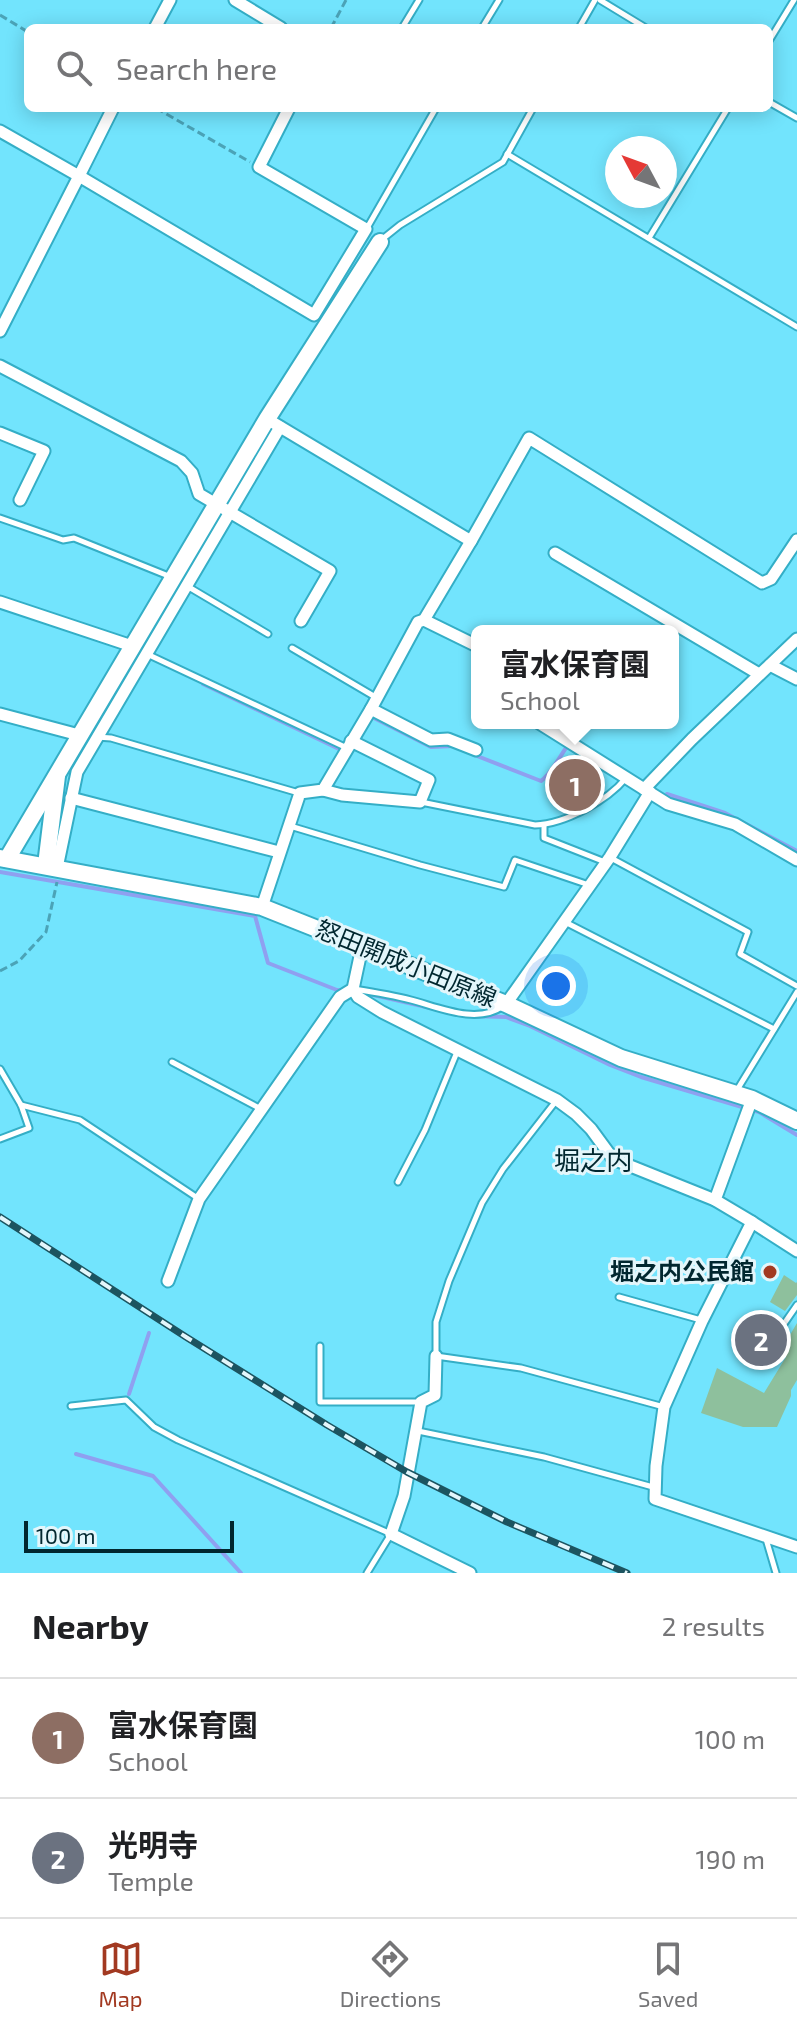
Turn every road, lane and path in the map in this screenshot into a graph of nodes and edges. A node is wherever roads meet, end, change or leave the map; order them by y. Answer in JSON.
{"nodes":[{"id":1,"x":170,"y":0,"type":"edge"},
{"id":2,"x":235,"y":0,"type":"edge"},
{"id":3,"x":346,"y":0,"type":"edge"},
{"id":4,"x":419,"y":0,"type":"edge"},
{"id":5,"x":499,"y":0,"type":"edge"},
{"id":6,"x":597,"y":0,"type":"edge"},
{"id":7,"x":794,"y":0,"type":"edge"},
{"id":8,"x":0,"y":15,"type":"edge"},
{"id":9,"x":157,"y":24,"type":"edge"},
{"id":10,"x":274,"y":24,"type":"edge"},
{"id":11,"x":333,"y":24,"type":"edge"},
{"id":12,"x":404,"y":24,"type":"edge"},
{"id":13,"x":484,"y":24,"type":"edge"},
{"id":14,"x":582,"y":24,"type":"edge"},
{"id":15,"x":639,"y":24,"type":"edge"},
{"id":16,"x":24,"y":30,"type":"edge"},
{"id":17,"x":773,"y":34,"type":"edge"},
{"id":18,"x":773,"y":104,"type":"edge"},
{"id":19,"x":111,"y":112,"type":"edge"},
{"id":20,"x":163,"y":112,"type":"edge"},
{"id":21,"x":287,"y":112,"type":"edge"},
{"id":22,"x":434,"y":112,"type":"edge"},
{"id":23,"x":531,"y":112,"type":"edge"},
{"id":24,"x":726,"y":112,"type":"edge"},
{"id":25,"x":797,"y":118,"type":"edge"},
{"id":26,"x":0,"y":131,"type":"edge"},
{"id":27,"x":507,"y":154,"type":"junction"},
{"id":28,"x":259,"y":167,"type":"junction"},
{"id":29,"x":79,"y":176,"type":"junction"},
{"id":30,"x":366,"y":229,"type":"junction"},
{"id":31,"x":649,"y":238,"type":"junction"},
{"id":32,"x":380,"y":242,"type":"joint"},
{"id":33,"x":797,"y":327,"type":"edge"},
{"id":34,"x":0,"y":331,"type":"edge"},
{"id":35,"x":0,"y":366,"type":"edge"},
{"id":36,"x":273,"y":423,"type":"junction"},
{"id":37,"x":0,"y":433,"type":"edge"},
{"id":38,"x":20,"y":500,"type":"dead end"},
{"id":39,"x":223,"y":508,"type":"junction"},
{"id":40,"x":0,"y":518,"type":"edge"},
{"id":41,"x":797,"y":540,"type":"edge"},
{"id":42,"x":471,"y":541,"type":"junction"},
{"id":43,"x":555,"y":553,"type":"dead end"},
{"id":44,"x":179,"y":581,"type":"junction"},
{"id":45,"x":0,"y":602,"type":"edge"},
{"id":46,"x":424,"y":620,"type":"junction"},
{"id":47,"x":301,"y":621,"type":"dead end"},
{"id":48,"x":676,"y":625,"type":"edge"},
{"id":49,"x":679,"y":627,"type":"edge"},
{"id":50,"x":268,"y":634,"type":"dead end"},
{"id":51,"x":797,"y":639,"type":"edge"},
{"id":52,"x":471,"y":643,"type":"edge"},
{"id":53,"x":132,"y":646,"type":"junction"},
{"id":54,"x":292,"y":648,"type":"dead end"},
{"id":55,"x":148,"y":654,"type":"junction"},
{"id":56,"x":770,"y":665,"type":"junction"},
{"id":57,"x":759,"y":674,"type":"junction"},
{"id":58,"x":797,"y":679,"type":"edge"},
{"id":59,"x":374,"y":703,"type":"junction"},
{"id":60,"x":0,"y":714,"type":"edge"},
{"id":61,"x":548,"y":729,"type":"edge"},
{"id":62,"x":79,"y":735,"type":"junction"},
{"id":63,"x":97,"y":737,"type":"junction"},
{"id":64,"x":349,"y":744,"type":"junction"},
{"id":65,"x":476,"y":750,"type":"dead end"},
{"id":66,"x":58,"y":770,"type":"junction"},
{"id":67,"x":626,"y":778,"type":"junction"},
{"id":68,"x":323,"y":790,"type":"junction"},
{"id":69,"x":647,"y":790,"type":"junction"},
{"id":70,"x":300,"y":793,"type":"junction"},
{"id":71,"x":71,"y":798,"type":"junction"},
{"id":72,"x":420,"y":802,"type":"junction"},
{"id":73,"x":544,"y":825,"type":"junction"},
{"id":74,"x":289,"y":826,"type":"junction"},
{"id":75,"x":279,"y":852,"type":"junction"},
{"id":76,"x":3,"y":858,"type":"edge"},
{"id":77,"x":608,"y":860,"type":"junction"},
{"id":78,"x":797,"y":860,"type":"edge"},
{"id":79,"x":54,"y":867,"type":"junction"},
{"id":80,"x":590,"y":885,"type":"junction"},
{"id":81,"x":262,"y":907,"type":"junction"},
{"id":82,"x":564,"y":922,"type":"junction"},
{"id":83,"x":362,"y":947,"type":"junction"},
{"id":84,"x":0,"y":971,"type":"edge"},
{"id":85,"x":797,"y":986,"type":"edge"},
{"id":86,"x":353,"y":989,"type":"junction"},
{"id":87,"x":797,"y":992,"type":"edge"},
{"id":88,"x":506,"y":1004,"type":"junction"},
{"id":89,"x":774,"y":1029,"type":"junction"},
{"id":90,"x":458,"y":1050,"type":"junction"},
{"id":91,"x":172,"y":1062,"type":"dead end"},
{"id":92,"x":0,"y":1069,"type":"edge"},
{"id":93,"x":735,"y":1093,"type":"junction"},
{"id":94,"x":752,"y":1099,"type":"junction"},
{"id":95,"x":557,"y":1100,"type":"junction"},
{"id":96,"x":21,"y":1105,"type":"junction"},
{"id":97,"x":261,"y":1109,"type":"junction"},
{"id":98,"x":797,"y":1121,"type":"edge"},
{"id":99,"x":0,"y":1139,"type":"edge"},
{"id":100,"x":398,"y":1182,"type":"dead end"},
{"id":101,"x":199,"y":1199,"type":"junction"},
{"id":102,"x":715,"y":1200,"type":"junction"},
{"id":103,"x":752,"y":1222,"type":"junction"},
{"id":104,"x":797,"y":1251,"type":"edge"},
{"id":105,"x":168,"y":1281,"type":"dead end"},
{"id":106,"x":619,"y":1297,"type":"dead end"},
{"id":107,"x":797,"y":1305,"type":"edge"},
{"id":108,"x":702,"y":1321,"type":"junction"},
{"id":109,"x":770,"y":1344,"type":"dead end"},
{"id":110,"x":320,"y":1346,"type":"dead end"},
{"id":111,"x":436,"y":1356,"type":"junction"},
{"id":112,"x":421,"y":1402,"type":"junction"},
{"id":113,"x":71,"y":1406,"type":"dead end"},
{"id":114,"x":664,"y":1407,"type":"junction"},
{"id":115,"x":417,"y":1431,"type":"junction"},
{"id":116,"x":655,"y":1488,"type":"junction"},
{"id":117,"x":391,"y":1534,"type":"junction"},
{"id":118,"x":765,"y":1536,"type":"junction"},
{"id":119,"x":797,"y":1547,"type":"edge"},
{"id":120,"x":367,"y":1573,"type":"edge"},
{"id":121,"x":470,"y":1573,"type":"edge"},
{"id":122,"x":776,"y":1573,"type":"edge"}],
"edges":[{"from":1,"to":9,"type":"street"},
{"from":2,"to":10,"type":"street"},
{"from":3,"to":11,"type":"path"},
{"from":4,"to":12,"type":"lane"},
{"from":5,"to":13,"type":"lane"},
{"from":6,"to":14,"type":"lane"},
{"from":6,"to":15,"type":"lane"},
{"from":7,"to":17,"type":"lane"},
{"from":8,"to":16,"type":"path"},
{"from":18,"to":25,"type":"lane"},
{"from":19,"to":29,"type":"street"},
{"from":20,"to":28,"type":"path"},
{"from":21,"to":28,"type":"street"},
{"from":22,"to":30,"type":"lane"},
{"from":23,"to":27,"type":"lane"},
{"from":24,"to":31,"type":"lane"},
{"from":26,"to":29,"type":"street"},
{"from":27,"to":31,"type":"lane"},
{"from":27,"to":32,"type":"lane"},
{"from":28,"to":30,"type":"street"},
{"from":29,"to":30,"type":"street"},
{"from":29,"to":34,"type":"street"},
{"from":31,"to":33,"type":"lane"},
{"from":32,"to":36,"type":"main road"},
{"from":35,"to":39,"type":"street"},
{"from":36,"to":39,"type":"main road"},
{"from":36,"to":42,"type":"street"},
{"from":37,"to":38,"type":"street"},
{"from":39,"to":44,"type":"main road"},
{"from":39,"to":47,"type":"street"},
{"from":40,"to":44,"type":"lane"},
{"from":41,"to":42,"type":"street"},
{"from":42,"to":46,"type":"street"},
{"from":43,"to":48,"type":"street"},
{"from":44,"to":50,"type":"lane"},
{"from":44,"to":53,"type":"main road"},
{"from":44,"to":55,"type":"street"},
{"from":45,"to":53,"type":"street"},
{"from":46,"to":52,"type":"street"},
{"from":46,"to":59,"type":"street"},
{"from":49,"to":57,"type":"street"},
{"from":51,"to":56,"type":"street"},
{"from":53,"to":55,"type":"lane"},
{"from":53,"to":62,"type":"main road"},
{"from":54,"to":59,"type":"lane"},
{"from":55,"to":63,"type":"street"},
{"from":55,"to":64,"type":"lane"},
{"from":56,"to":57,"type":"street"},
{"from":56,"to":58,"type":"street"},
{"from":57,"to":69,"type":"street"},
{"from":59,"to":64,"type":"street"},
{"from":59,"to":65,"type":"street"},
{"from":60,"to":62,"type":"street"},
{"from":61,"to":67,"type":"street"},
{"from":62,"to":63,"type":"lane"},
{"from":62,"to":66,"type":"main road"},
{"from":63,"to":70,"type":"lane"},
{"from":63,"to":71,"type":"street"},
{"from":64,"to":68,"type":"street"},
{"from":64,"to":72,"type":"street"},
{"from":66,"to":76,"type":"main road"},
{"from":66,"to":79,"type":"main road"},
{"from":67,"to":69,"type":"street"},
{"from":67,"to":73,"type":"lane"},
{"from":68,"to":70,"type":"street"},
{"from":68,"to":72,"type":"street"},
{"from":69,"to":77,"type":"street"},
{"from":69,"to":78,"type":"street"},
{"from":70,"to":74,"type":"street"},
{"from":71,"to":75,"type":"street"},
{"from":71,"to":79,"type":"street"},
{"from":72,"to":73,"type":"lane"},
{"from":73,"to":77,"type":"lane"},
{"from":74,"to":75,"type":"street"},
{"from":74,"to":80,"type":"lane"},
{"from":75,"to":81,"type":"street"},
{"from":76,"to":79,"type":"main road","name":"怒田開成小田原線"},
{"from":77,"to":80,"type":"street"},
{"from":77,"to":85,"type":"lane"},
{"from":79,"to":81,"type":"main road","name":"怒田開成小田原線"},
{"from":79,"to":84,"type":"path"},
{"from":80,"to":82,"type":"street"},
{"from":81,"to":83,"type":"main road","name":"怒田開成小田原線"},
{"from":82,"to":88,"type":"street"},
{"from":82,"to":89,"type":"lane"},
{"from":83,"to":86,"type":"street"},
{"from":83,"to":88,"type":"main road","name":"怒田開成小田原線"},
{"from":86,"to":88,"type":"lane"},
{"from":86,"to":90,"type":"street"},
{"from":86,"to":97,"type":"street"},
{"from":87,"to":89,"type":"lane"},
{"from":88,"to":93,"type":"main road","name":"怒田開成小田原線"},
{"from":89,"to":93,"type":"lane"},
{"from":90,"to":95,"type":"street"},
{"from":90,"to":100,"type":"lane"},
{"from":91,"to":97,"type":"lane"},
{"from":92,"to":96,"type":"lane"},
{"from":93,"to":94,"type":"main road","name":"怒田開成小田原線"},
{"from":94,"to":98,"type":"main road","name":"怒田開成小田原線"},
{"from":94,"to":102,"type":"street"},
{"from":95,"to":102,"type":"street"},
{"from":95,"to":111,"type":"lane"},
{"from":96,"to":99,"type":"lane"},
{"from":96,"to":101,"type":"lane"},
{"from":97,"to":101,"type":"street"},
{"from":101,"to":105,"type":"street"},
{"from":102,"to":103,"type":"street"},
{"from":103,"to":104,"type":"street"},
{"from":103,"to":108,"type":"street"},
{"from":106,"to":108,"type":"lane"},
{"from":107,"to":109,"type":"lane"},
{"from":108,"to":114,"type":"street"},
{"from":110,"to":112,"type":"lane"},
{"from":111,"to":112,"type":"street"},
{"from":111,"to":114,"type":"lane"},
{"from":112,"to":115,"type":"street"},
{"from":113,"to":117,"type":"lane"},
{"from":114,"to":116,"type":"street"},
{"from":115,"to":116,"type":"lane"},
{"from":115,"to":117,"type":"street"},
{"from":116,"to":118,"type":"street"},
{"from":117,"to":120,"type":"lane"},
{"from":117,"to":121,"type":"street"},
{"from":118,"to":119,"type":"street"},
{"from":118,"to":122,"type":"lane"}]}
